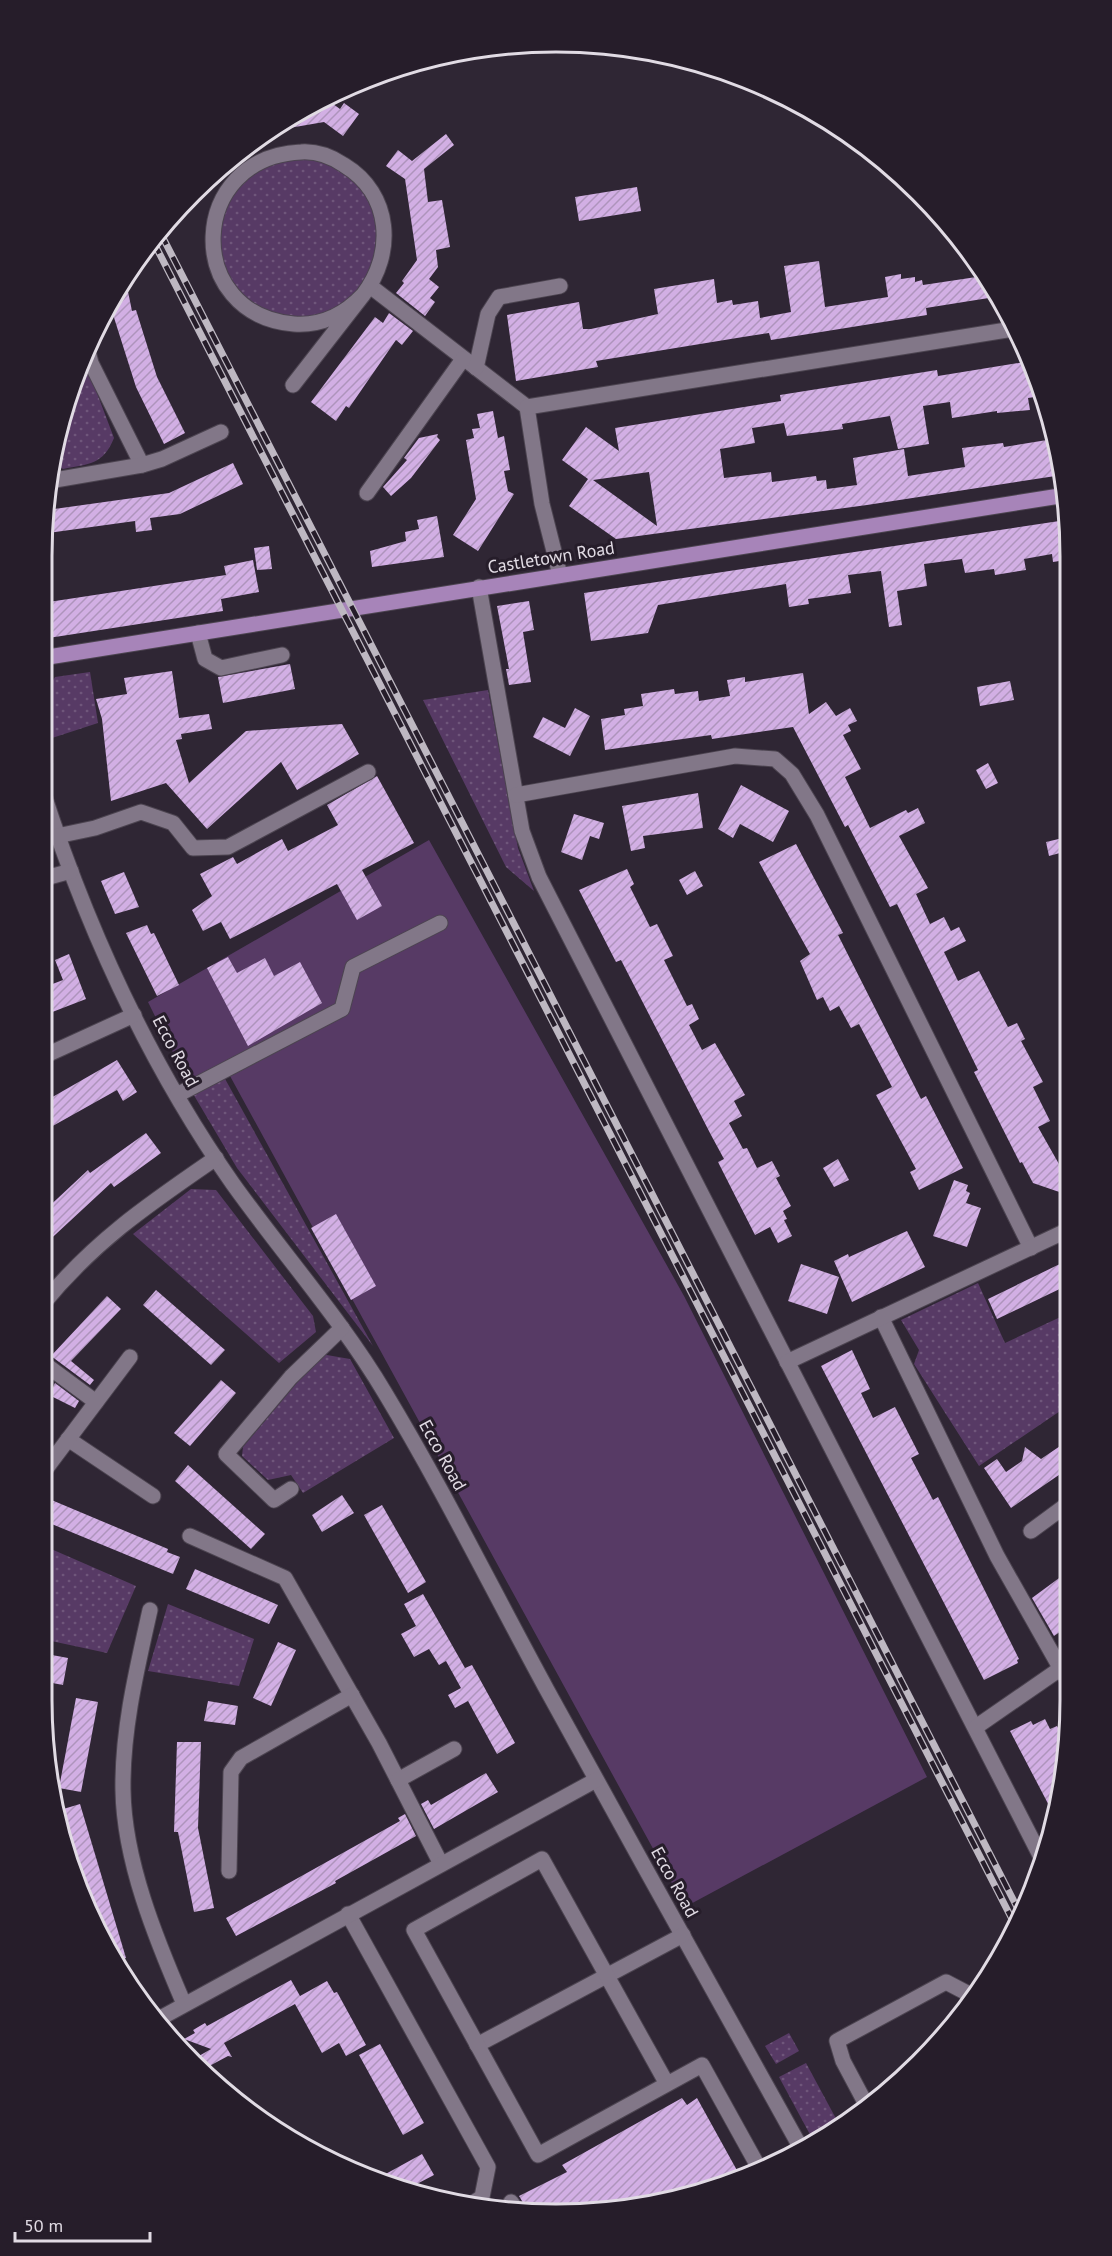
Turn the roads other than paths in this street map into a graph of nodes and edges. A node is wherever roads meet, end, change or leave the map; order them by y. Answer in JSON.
{"nodes":[{"id":1,"x":560,"y":286,"type":"dead end"},
{"id":2,"x":367,"y":291,"type":"junction"},
{"id":3,"x":1006,"y":329,"type":"edge"},
{"id":4,"x":463,"y":358,"type":"junction"},
{"id":5,"x":91,"y":363,"type":"edge"},
{"id":6,"x":476,"y":368,"type":"junction"},
{"id":7,"x":293,"y":385,"type":"dead end"},
{"id":8,"x":527,"y":407,"type":"junction"},
{"id":9,"x":221,"y":432,"type":"dead end"},
{"id":10,"x":142,"y":465,"type":"junction"},
{"id":11,"x":59,"y":479,"type":"edge"},
{"id":12,"x":366,"y":493,"type":"dead end"},
{"id":13,"x":1056,"y":497,"type":"edge"},
{"id":14,"x":560,"y":575,"type":"junction"},
{"id":15,"x":479,"y":587,"type":"junction"},
{"id":16,"x":198,"y":633,"type":"junction"},
{"id":17,"x":282,"y":655,"type":"dead end"},
{"id":18,"x":52,"y":656,"type":"edge"},
{"id":19,"x":368,"y":772,"type":"dead end"},
{"id":20,"x":516,"y":795,"type":"junction"},
{"id":21,"x":52,"y":820,"type":"edge"},
{"id":22,"x":57,"y":836,"type":"junction"},
{"id":23,"x":70,"y":871,"type":"junction"},
{"id":24,"x":52,"y":876,"type":"edge"},
{"id":25,"x":440,"y":923,"type":"dead end"},
{"id":26,"x":135,"y":1015,"type":"junction"},
{"id":27,"x":52,"y":1052,"type":"edge"},
{"id":28,"x":177,"y":1095,"type":"junction"},
{"id":29,"x":216,"y":1158,"type":"junction"},
{"id":30,"x":1060,"y":1234,"type":"edge"},
{"id":31,"x":1031,"y":1248,"type":"junction"},
{"id":32,"x":52,"y":1293,"type":"edge"},
{"id":33,"x":881,"y":1317,"type":"junction"},
{"id":34,"x":342,"y":1328,"type":"junction"},
{"id":35,"x":130,"y":1357,"type":"dead end"},
{"id":36,"x":787,"y":1362,"type":"junction"},
{"id":37,"x":52,"y":1369,"type":"edge"},
{"id":38,"x":96,"y":1401,"type":"junction"},
{"id":39,"x":68,"y":1439,"type":"junction"},
{"id":40,"x":52,"y":1461,"type":"edge"},
{"id":41,"x":291,"y":1489,"type":"dead end"},
{"id":42,"x":153,"y":1496,"type":"dead end"},
{"id":43,"x":1060,"y":1510,"type":"edge"},
{"id":44,"x":1031,"y":1531,"type":"dead end"},
{"id":45,"x":190,"y":1536,"type":"dead end"},
{"id":46,"x":150,"y":1610,"type":"dead end"},
{"id":47,"x":1060,"y":1658,"type":"edge"},
{"id":48,"x":1060,"y":1669,"type":"edge"},
{"id":49,"x":352,"y":1695,"type":"junction"},
{"id":50,"x":976,"y":1727,"type":"junction"},
{"id":51,"x":454,"y":1749,"type":"dead end"},
{"id":52,"x":596,"y":1779,"type":"junction"},
{"id":53,"x":398,"y":1780,"type":"junction"},
{"id":54,"x":1037,"y":1848,"type":"edge"},
{"id":55,"x":441,"y":1864,"type":"junction"},
{"id":56,"x":229,"y":1870,"type":"dead end"},
{"id":57,"x":348,"y":1914,"type":"junction"},
{"id":58,"x":683,"y":1935,"type":"junction"},
{"id":59,"x":607,"y":1976,"type":"junction"},
{"id":60,"x":966,"y":1992,"type":"edge"},
{"id":61,"x":184,"y":2004,"type":"junction"},
{"id":62,"x":164,"y":2016,"type":"edge"},
{"id":63,"x":477,"y":2045,"type":"junction"},
{"id":64,"x":667,"y":2084,"type":"junction"},
{"id":65,"x":863,"y":2099,"type":"edge"},
{"id":66,"x":797,"y":2142,"type":"edge"},
{"id":67,"x":756,"y":2162,"type":"edge"},
{"id":68,"x":481,"y":2198,"type":"edge"}],
"edges":[{"from":1,"to":6,"type":"street"},
{"from":2,"to":2,"type":"street"},
{"from":2,"to":4,"type":"street"},
{"from":2,"to":7,"type":"street"},
{"from":3,"to":8,"type":"street"},
{"from":4,"to":6,"type":"street"},
{"from":4,"to":12,"type":"street"},
{"from":5,"to":10,"type":"street"},
{"from":6,"to":8,"type":"street"},
{"from":8,"to":14,"type":"street"},
{"from":9,"to":10,"type":"street"},
{"from":10,"to":11,"type":"street"},
{"from":13,"to":14,"type":"main road","name":"Castletown Road"},
{"from":14,"to":15,"type":"main road","name":"Castletown Road"},
{"from":15,"to":16,"type":"main road","name":"Castletown Road"},
{"from":15,"to":20,"type":"street"},
{"from":16,"to":17,"type":"street"},
{"from":16,"to":18,"type":"main road","name":"Castletown Road"},
{"from":19,"to":22,"type":"street"},
{"from":20,"to":31,"type":"street"},
{"from":20,"to":36,"type":"street"},
{"from":21,"to":22,"type":"street","name":"Ecco Road"},
{"from":22,"to":23,"type":"street","name":"Ecco Road"},
{"from":23,"to":24,"type":"street"},
{"from":23,"to":26,"type":"street","name":"Ecco Road"},
{"from":25,"to":28,"type":"street"},
{"from":26,"to":27,"type":"street"},
{"from":26,"to":28,"type":"street","name":"Ecco Road"},
{"from":28,"to":29,"type":"street","name":"Ecco Road"},
{"from":29,"to":32,"type":"street"},
{"from":29,"to":34,"type":"street","name":"Ecco Road"},
{"from":30,"to":31,"type":"street"},
{"from":31,"to":33,"type":"street"},
{"from":33,"to":36,"type":"street"},
{"from":33,"to":47,"type":"street"},
{"from":34,"to":41,"type":"street"},
{"from":34,"to":52,"type":"street","name":"Ecco Road"},
{"from":35,"to":38,"type":"street"},
{"from":36,"to":50,"type":"street"},
{"from":37,"to":38,"type":"street"},
{"from":38,"to":39,"type":"street"},
{"from":39,"to":40,"type":"street"},
{"from":39,"to":42,"type":"street"},
{"from":43,"to":44,"type":"street"},
{"from":45,"to":49,"type":"street"},
{"from":46,"to":61,"type":"street"},
{"from":48,"to":50,"type":"street"},
{"from":49,"to":53,"type":"street"},
{"from":49,"to":56,"type":"street"},
{"from":50,"to":54,"type":"street"},
{"from":51,"to":53,"type":"street"},
{"from":52,"to":55,"type":"street"},
{"from":52,"to":58,"type":"street","name":"Ecco Road"},
{"from":53,"to":55,"type":"street"},
{"from":55,"to":57,"type":"street"},
{"from":57,"to":61,"type":"street"},
{"from":57,"to":68,"type":"street"},
{"from":58,"to":59,"type":"street"},
{"from":58,"to":66,"type":"street","name":"Ecco Road"},
{"from":59,"to":63,"type":"street"},
{"from":59,"to":63,"type":"street"},
{"from":59,"to":64,"type":"street"},
{"from":60,"to":65,"type":"street"},
{"from":61,"to":62,"type":"street"},
{"from":63,"to":64,"type":"street"},
{"from":64,"to":67,"type":"street"}]}
